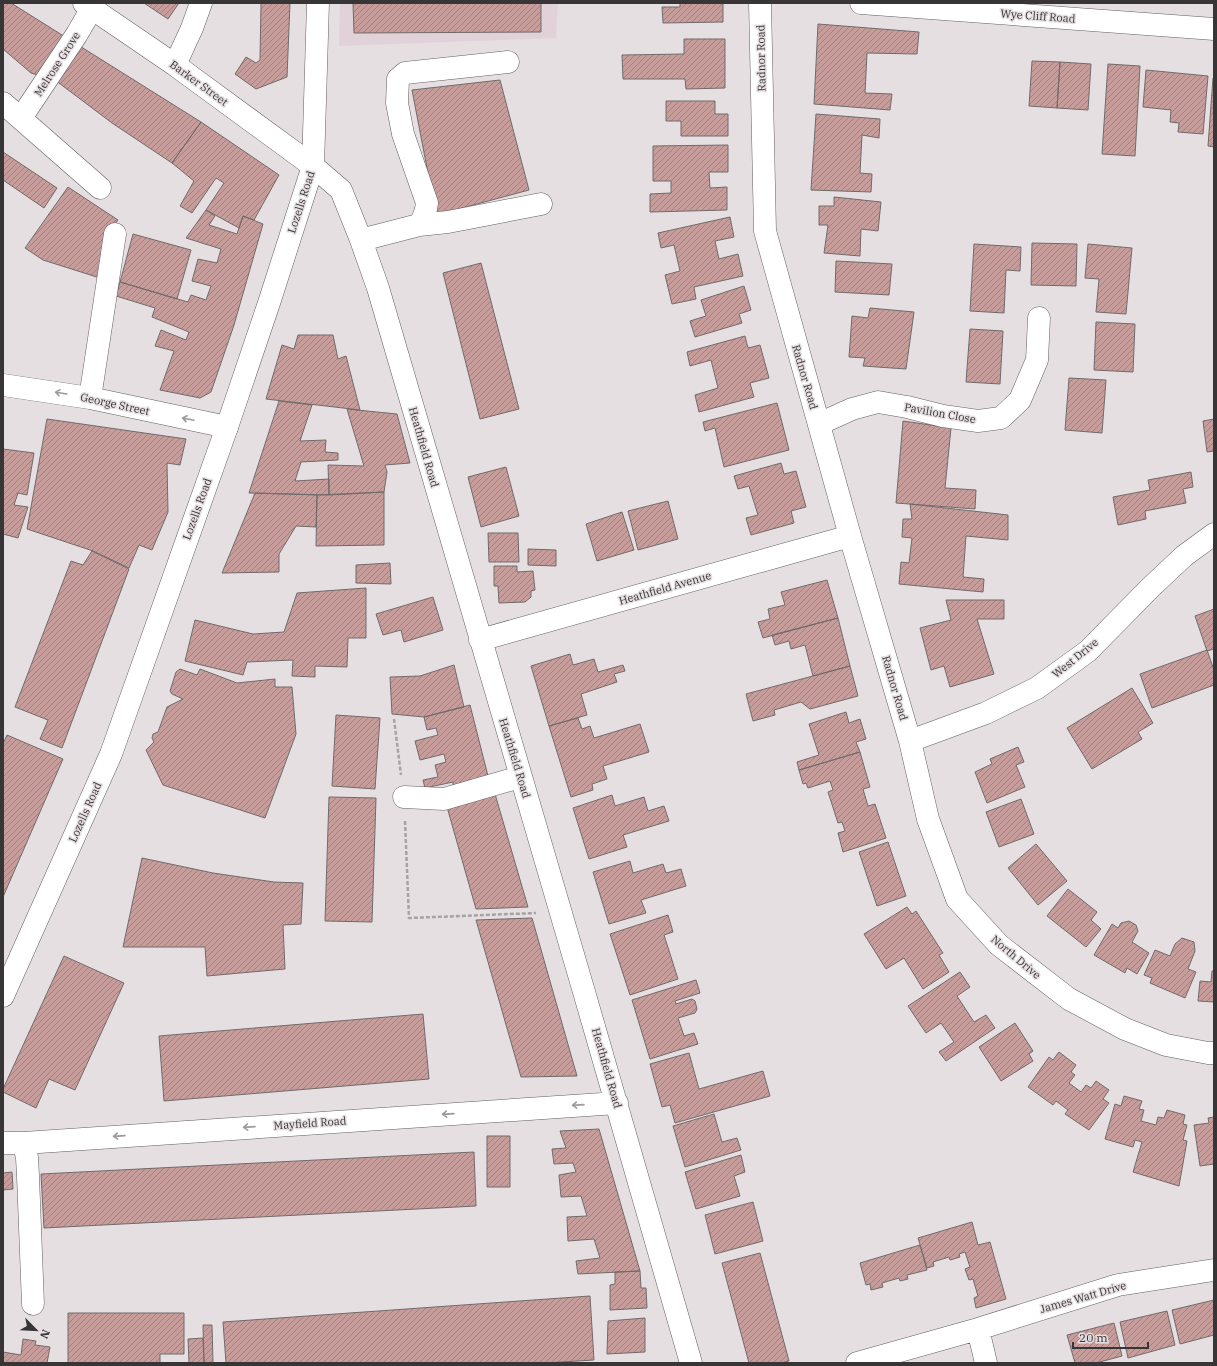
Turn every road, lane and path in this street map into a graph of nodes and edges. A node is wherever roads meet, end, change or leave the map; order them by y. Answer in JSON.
{"nodes":[{"id":1,"x":201,"y":3,"type":"edge"},
{"id":2,"x":318,"y":3,"type":"edge"},
{"id":3,"x":760,"y":3,"type":"edge"},
{"id":4,"x":861,"y":3,"type":"edge"},
{"id":5,"x":88,"y":6,"type":"edge"},
{"id":6,"x":1214,"y":29,"type":"edge"},
{"id":7,"x":508,"y":62,"type":"dead end"},
{"id":8,"x":175,"y":65,"type":"junction"},
{"id":9,"x":3,"y":103,"type":"edge"},
{"id":10,"x":21,"y":118,"type":"junction"},
{"id":11,"x":313,"y":166,"type":"junction"},
{"id":12,"x":100,"y":188,"type":"dead end"},
{"id":13,"x":541,"y":204,"type":"dead end"},
{"id":14,"x":419,"y":225,"type":"junction"},
{"id":15,"x":115,"y":234,"type":"dead end"},
{"id":16,"x":361,"y":240,"type":"junction"},
{"id":17,"x":1039,"y":318,"type":"dead end"},
{"id":18,"x":3,"y":384,"type":"edge"},
{"id":19,"x":90,"y":398,"type":"junction"},
{"id":20,"x":819,"y":424,"type":"junction"},
{"id":21,"x":227,"y":427,"type":"junction"},
{"id":22,"x":1214,"y":534,"type":"edge"},
{"id":23,"x":850,"y":536,"type":"junction"},
{"id":24,"x":480,"y":640,"type":"junction"},
{"id":25,"x":910,"y":741,"type":"junction"},
{"id":26,"x":520,"y":777,"type":"junction"},
{"id":27,"x":404,"y":797,"type":"dead end"},
{"id":28,"x":541,"y":913,"type":"dead end"},
{"id":29,"x":409,"y":918,"type":"dead end"},
{"id":30,"x":8,"y":974,"type":"edge"},
{"id":31,"x":3,"y":996,"type":"edge"},
{"id":32,"x":1214,"y":1053,"type":"edge"},
{"id":33,"x":617,"y":1103,"type":"junction"},
{"id":34,"x":3,"y":1143,"type":"edge"},
{"id":35,"x":24,"y":1143,"type":"junction"},
{"id":36,"x":1214,"y":1270,"type":"edge"},
{"id":37,"x":34,"y":1304,"type":"dead end"},
{"id":38,"x":978,"y":1329,"type":"junction"},
{"id":39,"x":691,"y":1363,"type":"edge"},
{"id":40,"x":857,"y":1363,"type":"edge"},
{"id":41,"x":986,"y":1363,"type":"edge"}],
"edges":[{"from":1,"to":8,"type":"street"},
{"from":2,"to":11,"type":"street","name":"Lozells Road"},
{"from":3,"to":20,"type":"street","name":"Radnor Road"},
{"from":4,"to":6,"type":"street","name":"Wye Cliff Road"},
{"from":5,"to":8,"type":"street","name":"Barker Street"},
{"from":5,"to":10,"type":"street","name":"Melrose Grove"},
{"from":7,"to":14,"type":"street"},
{"from":8,"to":11,"type":"street","name":"Barker Street"},
{"from":9,"to":10,"type":"street"},
{"from":10,"to":12,"type":"street"},
{"from":11,"to":16,"type":"street","name":"Heathfield Road"},
{"from":11,"to":21,"type":"street","name":"Lozells Road"},
{"from":13,"to":14,"type":"street"},
{"from":14,"to":16,"type":"street"},
{"from":15,"to":19,"type":"street"},
{"from":16,"to":24,"type":"street","name":"Heathfield Road"},
{"from":17,"to":20,"type":"street","name":"Pavilion Close"},
{"from":19,"to":18,"type":"street","name":"George Street","one_way":true},
{"from":21,"to":19,"type":"street","name":"George Street","one_way":true},
{"from":20,"to":23,"type":"street","name":"Radnor Road"},
{"from":21,"to":30,"type":"street","name":"Lozells Road"},
{"from":22,"to":25,"type":"street","name":"West Drive"},
{"from":23,"to":24,"type":"street","name":"Heathfield Avenue"},
{"from":23,"to":25,"type":"street","name":"Radnor Road"},
{"from":24,"to":26,"type":"street","name":"Heathfield Road"},
{"from":25,"to":32,"type":"street","name":"North Drive"},
{"from":26,"to":27,"type":"street"},
{"from":26,"to":33,"type":"street","name":"Heathfield Road"},
{"from":28,"to":29,"type":"path"},
{"from":30,"to":31,"type":"street","name":"Lozells Road"},
{"from":33,"to":35,"type":"street","name":"Mayfield Road","one_way":true},
{"from":33,"to":39,"type":"street","name":"Heathfield Road"},
{"from":34,"to":35,"type":"street","name":"Mayfield Road"},
{"from":35,"to":37,"type":"street"},
{"from":36,"to":38,"type":"street","name":"James Watt Drive"},
{"from":38,"to":40,"type":"street","name":"James Watt Drive"},
{"from":38,"to":41,"type":"street"}]}
